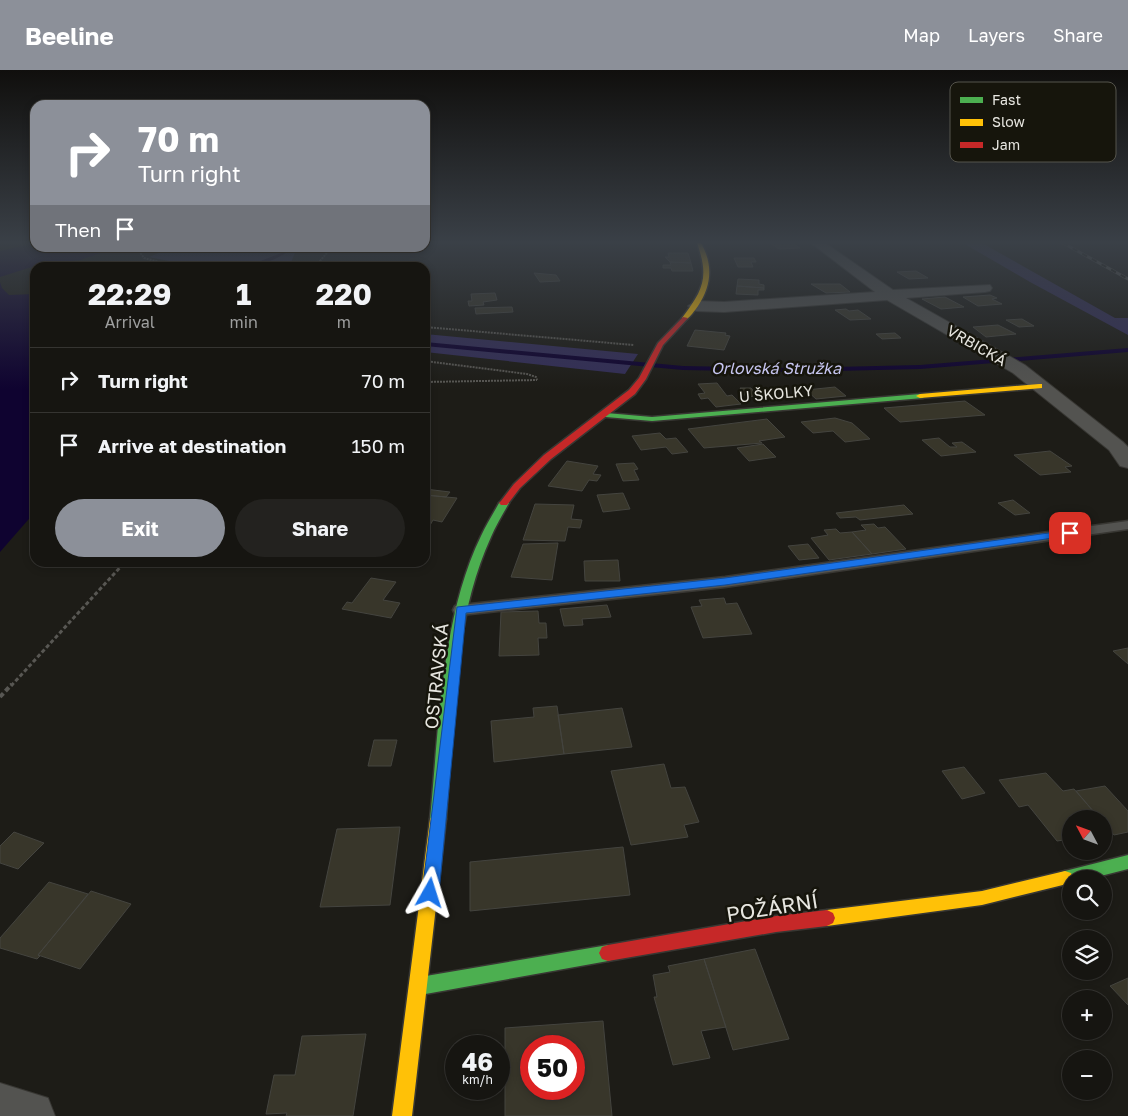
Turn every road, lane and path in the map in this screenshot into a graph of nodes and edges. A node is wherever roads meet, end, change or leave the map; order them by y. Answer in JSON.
{"nodes":[{"id":1,"x":704,"y":292,"type":"edge"},
{"id":2,"x":886,"y":292,"type":"edge"},
{"id":3,"x":941,"y":292,"type":"edge"},
{"id":4,"x":892,"y":296,"type":"junction"},
{"id":5,"x":696,"y":306,"type":"junction"},
{"id":6,"x":430,"y":328,"type":"edge"},
{"id":7,"x":655,"y":351,"type":"junction"},
{"id":8,"x":430,"y":362,"type":"edge"},
{"id":9,"x":430,"y":382,"type":"edge"},
{"id":10,"x":1039,"y":386,"type":"junction"},
{"id":11,"x":606,"y":415,"type":"junction"},
{"id":12,"x":1128,"y":461,"type":"edge"},
{"id":13,"x":1128,"y":525,"type":"edge"},
{"id":14,"x":120,"y":567,"type":"edge"},
{"id":15,"x":461,"y":610,"type":"junction"},
{"id":16,"x":0,"y":697,"type":"edge"},
{"id":17,"x":1128,"y":862,"type":"edge"},
{"id":18,"x":420,"y":986,"type":"junction"},
{"id":19,"x":0,"y":1108,"type":"edge"},
{"id":20,"x":30,"y":1116,"type":"edge"},
{"id":21,"x":402,"y":1116,"type":"edge"}],
"edges":[{"from":1,"to":5,"type":"main road","name":"OSTRAVSKÁ"},
{"from":2,"to":4,"type":"street","name":"VRBICKÁ"},
{"from":3,"to":4,"type":"street"},
{"from":4,"to":5,"type":"street"},
{"from":4,"to":10,"type":"street","name":"VRBICKÁ"},
{"from":5,"to":7,"type":"main road","name":"OSTRAVSKÁ"},
{"from":6,"to":7,"type":"path"},
{"from":7,"to":11,"type":"main road","name":"OSTRAVSKÁ"},
{"from":8,"to":9,"type":"path"},
{"from":10,"to":11,"type":"main road","name":"U ŠKOLKY"},
{"from":10,"to":12,"type":"street","name":"VRBICKÁ"},
{"from":11,"to":15,"type":"main road","name":"OSTRAVSKÁ"},
{"from":13,"to":15,"type":"lane"},
{"from":14,"to":16,"type":"path"},
{"from":15,"to":18,"type":"main road","name":"OSTRAVSKÁ"},
{"from":17,"to":18,"type":"main road","name":"POŽÁRNÍ"},
{"from":18,"to":21,"type":"main road","name":"OSTRAVSKÁ"},
{"from":19,"to":20,"type":"street"}]}
